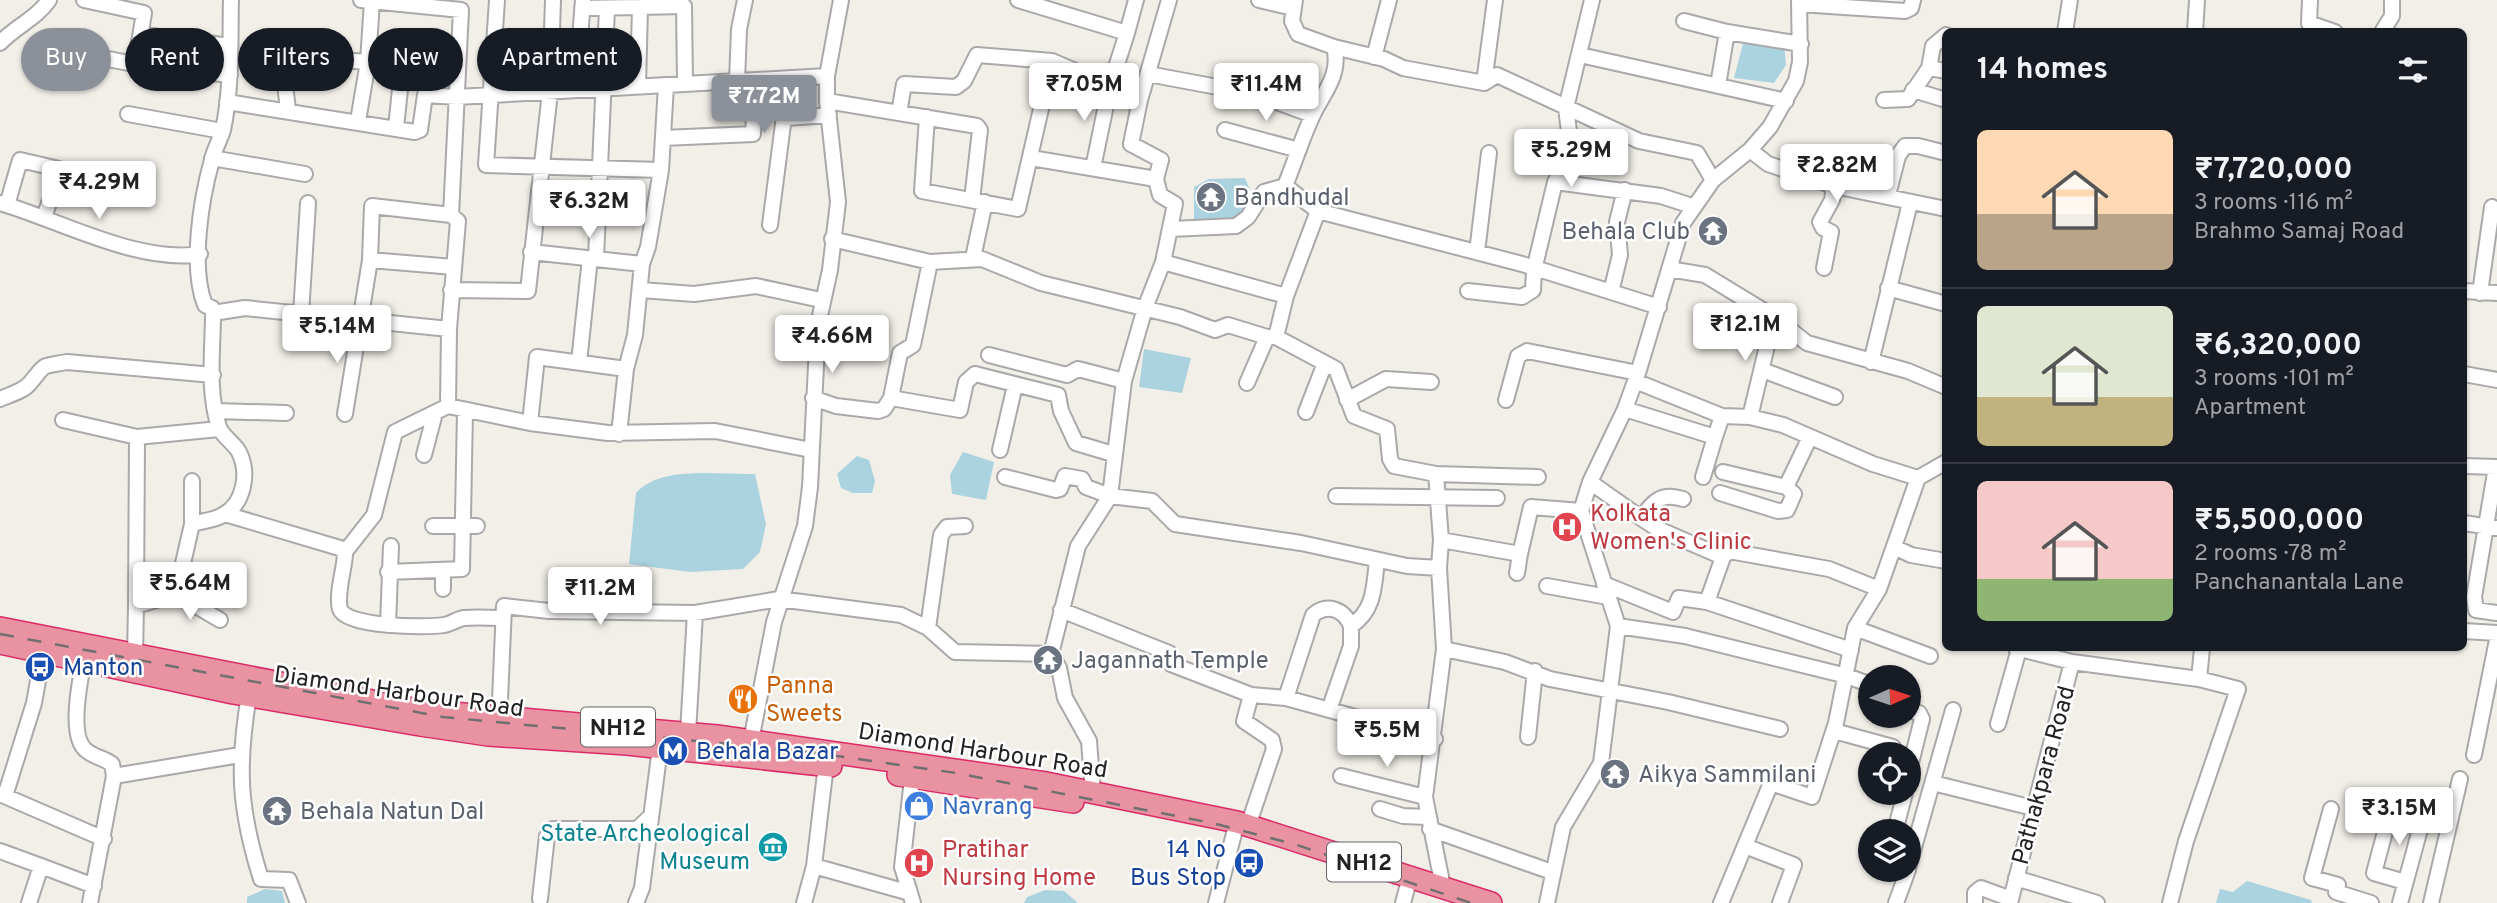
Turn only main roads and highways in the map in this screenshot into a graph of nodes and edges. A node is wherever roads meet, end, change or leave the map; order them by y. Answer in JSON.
{"nodes":[{"id":1,"x":0,"y":628,"type":"edge"},
{"id":2,"x":0,"y":643,"type":"edge"},
{"id":3,"x":86,"y":654,"type":"junction"},
{"id":4,"x":500,"y":727,"type":"junction"},
{"id":5,"x":914,"y":771,"type":"junction"},
{"id":6,"x":1240,"y":828,"type":"junction"},
{"id":7,"x":1446,"y":895,"type":"edge"},
{"id":8,"x":1405,"y":896,"type":"edge"},
{"id":9,"x":1491,"y":903,"type":"edge"}],
"edges":[{"from":1,"to":3,"type":"highway","name":"Diamond Harbour Road","number":"NH12"},
{"from":2,"to":3,"type":"highway","name":"Diamond Harbour Road","number":"NH12"},
{"from":3,"to":4,"type":"highway","name":"Diamond Harbour Road","number":"NH12"},
{"from":3,"to":4,"type":"highway","name":"Diamond Harbour Road","number":"NH12"},
{"from":4,"to":5,"type":"highway","name":"Diamond Harbour Road","number":"NH12"},
{"from":4,"to":5,"type":"highway","name":"Diamond Harbour Road","number":"NH12"},
{"from":5,"to":6,"type":"highway","name":"Diamond Harbour Road","number":"NH12"},
{"from":5,"to":6,"type":"highway","name":"Diamond Harbour Road","number":"NH12"},
{"from":6,"to":7,"type":"highway","name":"Diamond Harbour Road","number":"NH12"},
{"from":6,"to":8,"type":"highway","name":"Diamond Harbour Road","number":"NH12"},
{"from":7,"to":8,"type":"highway","name":"Diamond Harbour Road","number":"NH12"},
{"from":7,"to":9,"type":"highway","name":"Diamond Harbour Road","number":"NH12"}]}
